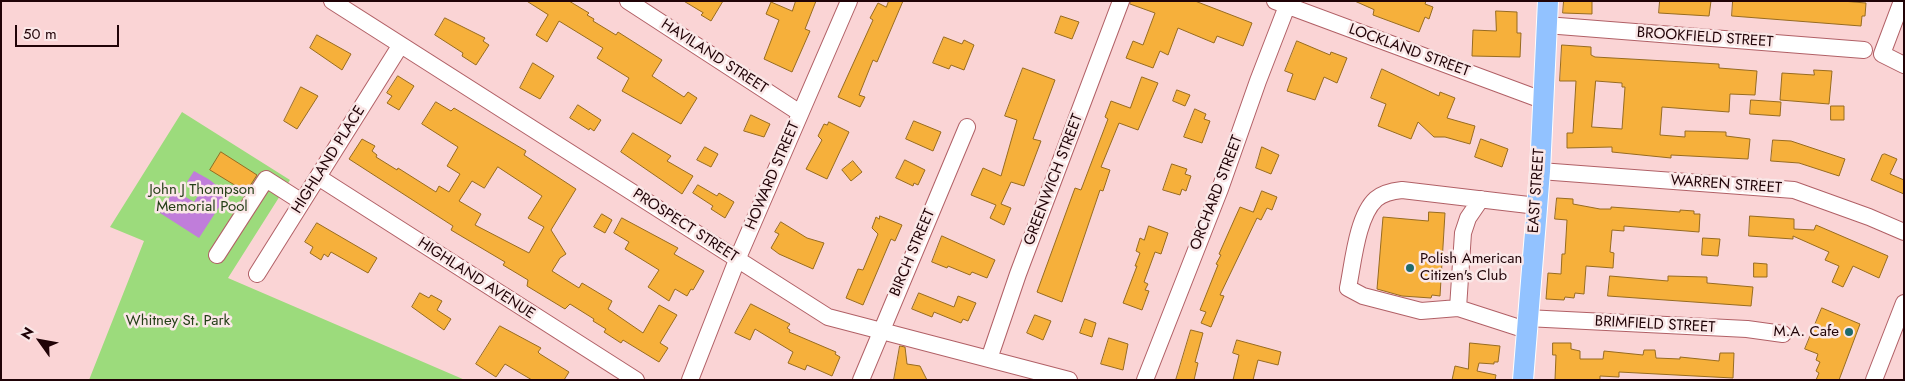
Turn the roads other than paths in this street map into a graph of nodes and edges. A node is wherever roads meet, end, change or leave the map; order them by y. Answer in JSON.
{"nodes":[{"id":1,"x":332,"y":1,"type":"edge"},
{"id":2,"x":628,"y":1,"type":"edge"},
{"id":3,"x":849,"y":1,"type":"edge"},
{"id":4,"x":1121,"y":1,"type":"edge"},
{"id":5,"x":1548,"y":1,"type":"edge"},
{"id":6,"x":1902,"y":1,"type":"edge"},
{"id":7,"x":1281,"y":4,"type":"edge"},
{"id":8,"x":1546,"y":25,"type":"junction"},
{"id":9,"x":400,"y":46,"type":"junction"},
{"id":10,"x":1864,"y":50,"type":"dead end"},
{"id":11,"x":1898,"y":62,"type":"edge"},
{"id":12,"x":1542,"y":100,"type":"junction"},
{"id":13,"x":800,"y":113,"type":"junction"},
{"id":14,"x":967,"y":127,"type":"dead end"},
{"id":15,"x":1540,"y":171,"type":"junction"},
{"id":16,"x":318,"y":177,"type":"junction"},
{"id":17,"x":1481,"y":199,"type":"junction"},
{"id":18,"x":302,"y":202,"type":"junction"},
{"id":19,"x":1537,"y":206,"type":"junction"},
{"id":20,"x":1904,"y":232,"type":"edge"},
{"id":21,"x":218,"y":255,"type":"dead end"},
{"id":22,"x":737,"y":260,"type":"junction"},
{"id":23,"x":257,"y":274,"type":"dead end"},
{"id":24,"x":1904,"y":303,"type":"edge"},
{"id":25,"x":1458,"y":308,"type":"junction"},
{"id":26,"x":1526,"y":324,"type":"junction"},
{"id":27,"x":880,"y":332,"type":"junction"},
{"id":28,"x":1783,"y":334,"type":"dead end"},
{"id":29,"x":989,"y":359,"type":"junction"},
{"id":30,"x":636,"y":380,"type":"edge"},
{"id":31,"x":690,"y":380,"type":"edge"},
{"id":32,"x":861,"y":380,"type":"edge"},
{"id":33,"x":1069,"y":380,"type":"edge"},
{"id":34,"x":1145,"y":380,"type":"edge"},
{"id":35,"x":1523,"y":380,"type":"edge"},
{"id":36,"x":1874,"y":380,"type":"edge"}],
"edges":[{"from":1,"to":9,"type":"street","name":"PROSPECT STREET"},
{"from":2,"to":13,"type":"street","name":"HAVILAND STREET"},
{"from":3,"to":13,"type":"street","name":"HOWARD STREET"},
{"from":4,"to":29,"type":"street","name":"GREENWICH STREET"},
{"from":5,"to":8,"type":"main road","name":"EAST STREET"},
{"from":6,"to":11,"type":"street"},
{"from":7,"to":12,"type":"street","name":"LOCKLAND STREET"},
{"from":7,"to":34,"type":"street","name":"ORCHARD STREET"},
{"from":8,"to":10,"type":"street","name":"BROOKFIELD STREET"},
{"from":8,"to":12,"type":"main road","name":"EAST STREET"},
{"from":9,"to":16,"type":"street","name":"HIGHLAND PLACE"},
{"from":9,"to":22,"type":"street","name":"PROSPECT STREET"},
{"from":12,"to":15,"type":"main road","name":"EAST STREET"},
{"from":13,"to":22,"type":"street","name":"HOWARD STREET"},
{"from":14,"to":27,"type":"street","name":"BIRCH STREET"},
{"from":15,"to":19,"type":"main road","name":"EAST STREET"},
{"from":15,"to":20,"type":"street","name":"WARREN STREET"},
{"from":16,"to":18,"type":"street","name":"HIGHLAND PLACE"},
{"from":16,"to":30,"type":"street","name":"HIGHLAND AVENUE"},
{"from":17,"to":19,"type":"street"},
{"from":17,"to":25,"type":"street"},
{"from":17,"to":25,"type":"street"},
{"from":18,"to":21,"type":"street"},
{"from":18,"to":23,"type":"street","name":"HIGHLAND PLACE"},
{"from":19,"to":26,"type":"main road","name":"EAST STREET"},
{"from":22,"to":27,"type":"street","name":"PROSPECT STREET"},
{"from":22,"to":31,"type":"street","name":"HOWARD STREET"},
{"from":24,"to":36,"type":"street"},
{"from":25,"to":26,"type":"street","name":"BRIMFIELD STREET"},
{"from":26,"to":28,"type":"street","name":"BRIMFIELD STREET"},
{"from":26,"to":35,"type":"main road","name":"EAST STREET"},
{"from":27,"to":29,"type":"street","name":"PROSPECT STREET"},
{"from":27,"to":32,"type":"street","name":"BIRCH STREET"},
{"from":29,"to":33,"type":"street","name":"PROSPECT STREET"}]}
